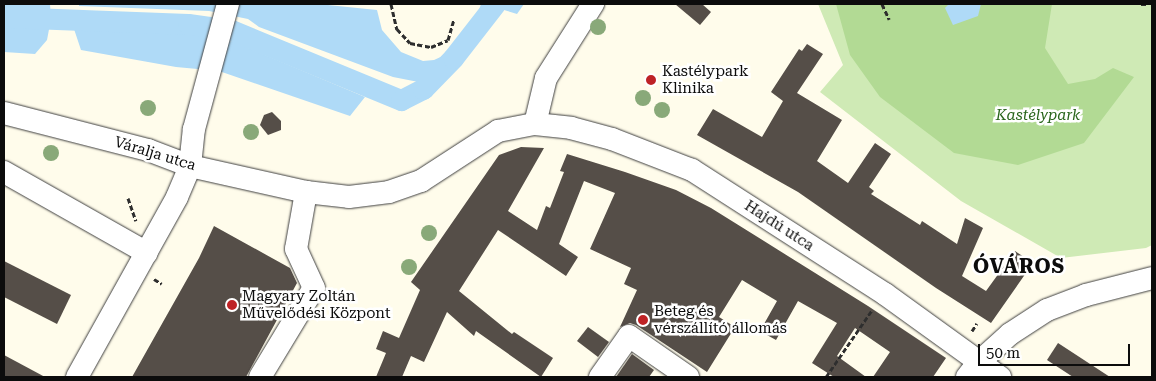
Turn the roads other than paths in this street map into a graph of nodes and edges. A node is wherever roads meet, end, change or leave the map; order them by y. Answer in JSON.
{"nodes":[{"id":1,"x":228,"y":4,"type":"edge"},
{"id":2,"x":593,"y":4,"type":"edge"},
{"id":3,"x":4,"y":113,"type":"edge"},
{"id":4,"x":535,"y":124,"type":"junction"},
{"id":5,"x":190,"y":166,"type":"junction"},
{"id":6,"x":4,"y":172,"type":"edge"},
{"id":7,"x":306,"y":192,"type":"junction"},
{"id":8,"x":147,"y":253,"type":"junction"},
{"id":9,"x":1152,"y":278,"type":"edge"},
{"id":10,"x":973,"y":370,"type":"edge"},
{"id":11,"x":77,"y":377,"type":"edge"},
{"id":12,"x":260,"y":377,"type":"edge"},
{"id":13,"x":600,"y":377,"type":"edge"},
{"id":14,"x":688,"y":377,"type":"edge"},
{"id":15,"x":1000,"y":377,"type":"edge"}],
"edges":[{"from":1,"to":5,"type":"street"},
{"from":2,"to":4,"type":"street"},
{"from":3,"to":5,"type":"street","name":"Váralja utca"},
{"from":4,"to":7,"type":"street","name":"Váralja utca"},
{"from":4,"to":10,"type":"street","name":"Hajdú utca"},
{"from":5,"to":7,"type":"street","name":"Váralja utca"},
{"from":5,"to":8,"type":"street"},
{"from":6,"to":8,"type":"street"},
{"from":7,"to":12,"type":"street"},
{"from":8,"to":11,"type":"street"},
{"from":9,"to":10,"type":"street"},
{"from":10,"to":15,"type":"street","name":"Hajdú utca"},
{"from":13,"to":14,"type":"street"}]}
